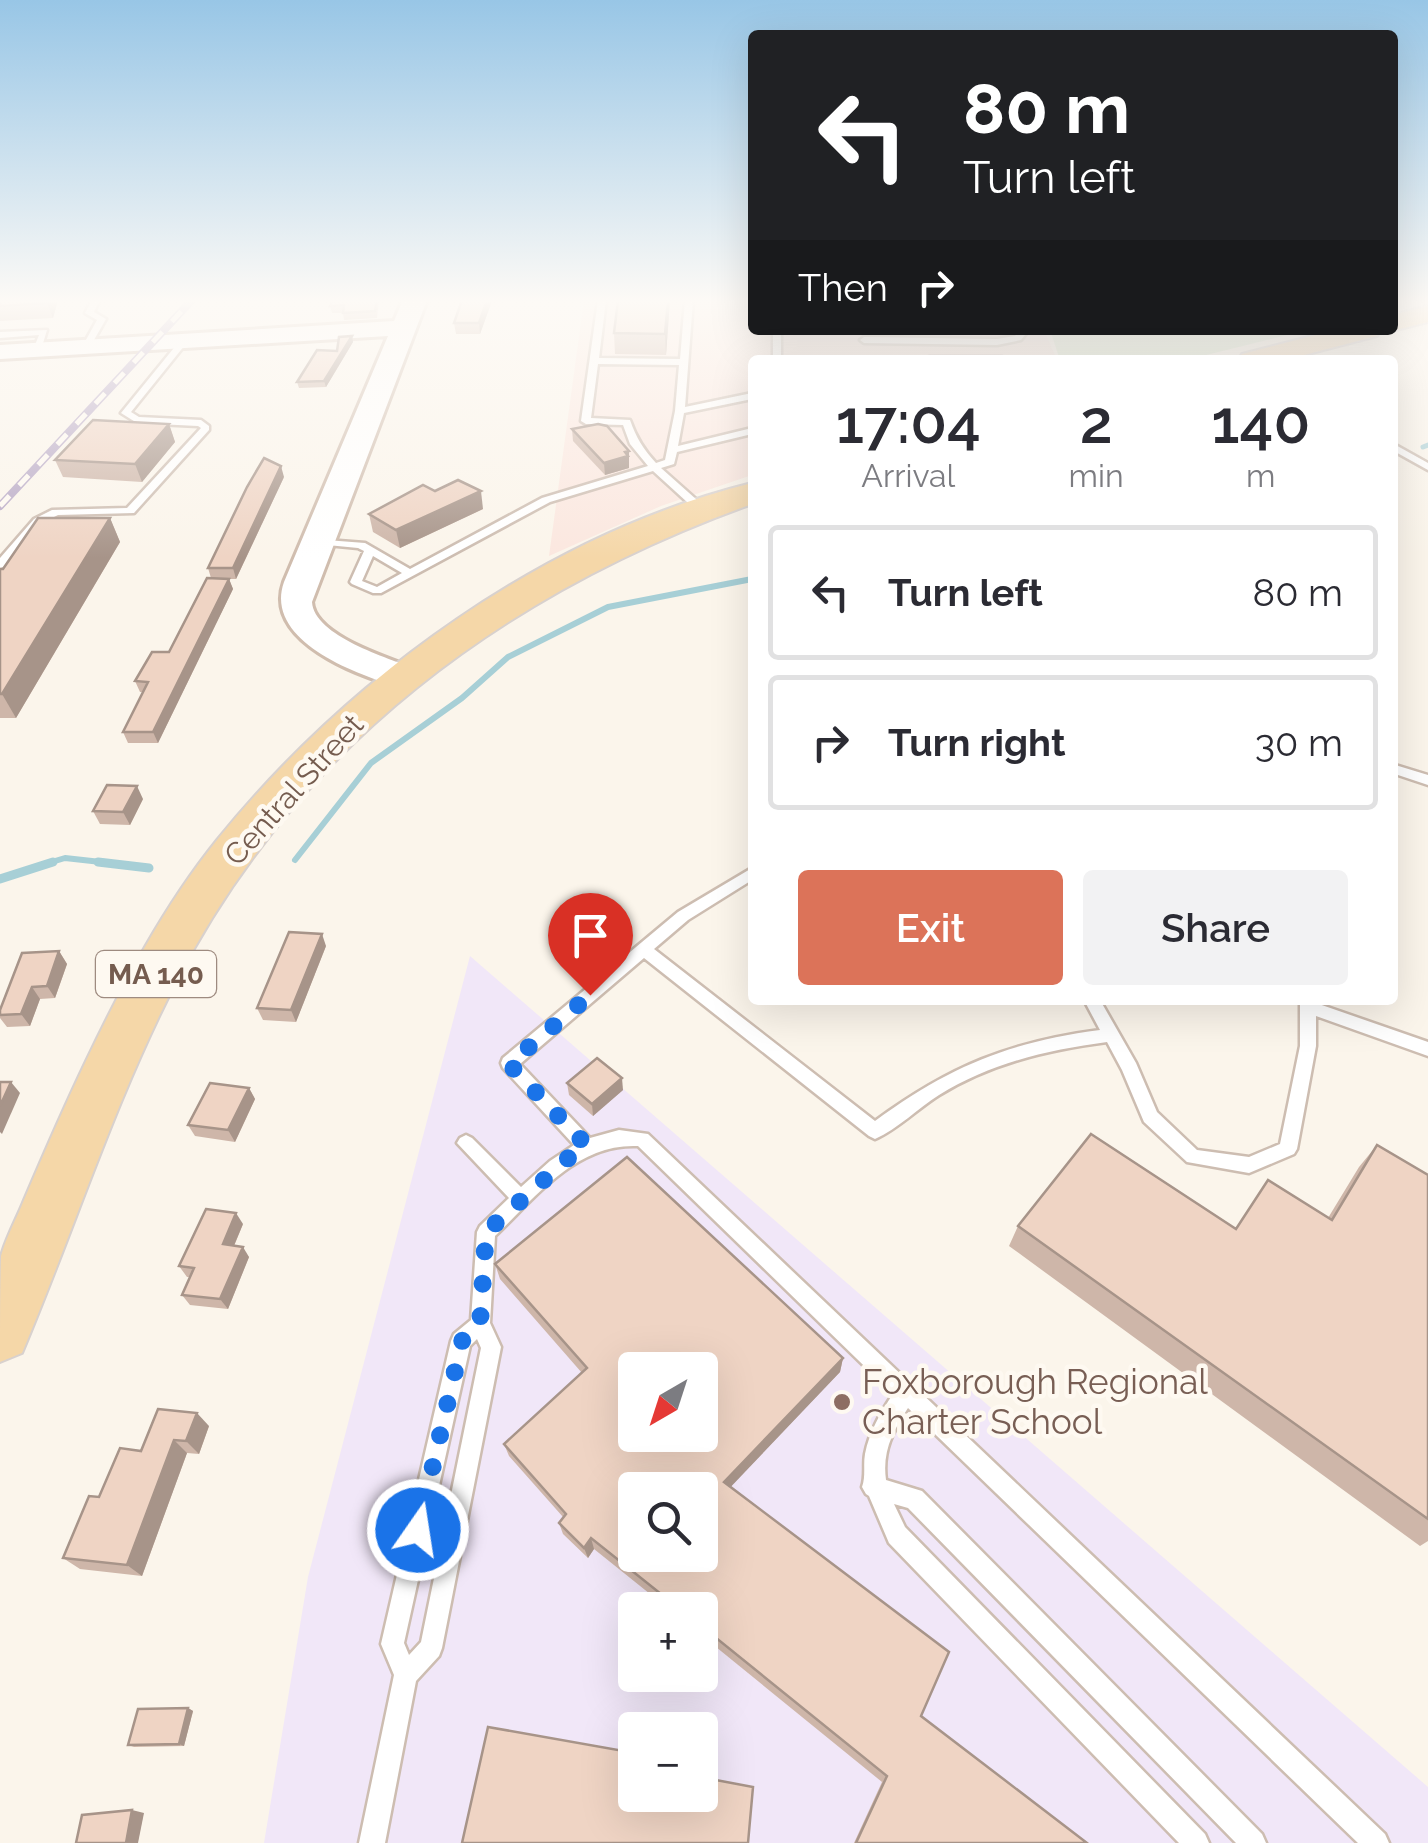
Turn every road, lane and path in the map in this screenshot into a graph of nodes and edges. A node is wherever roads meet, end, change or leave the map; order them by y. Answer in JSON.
{"nodes":[{"id":1,"x":148,"y":386,"type":"edge"},
{"id":2,"x":381,"y":386,"type":"edge"},
{"id":3,"x":591,"y":386,"type":"edge"},
{"id":4,"x":682,"y":386,"type":"edge"},
{"id":5,"x":748,"y":393,"type":"edge"},
{"id":6,"x":680,"y":408,"type":"junction"},
{"id":7,"x":748,"y":433,"type":"edge"},
{"id":8,"x":674,"y":450,"type":"junction"},
{"id":9,"x":1398,"y":450,"type":"edge"},
{"id":10,"x":1428,"y":467,"type":"edge"},
{"id":11,"x":658,"y":468,"type":"junction"},
{"id":12,"x":748,"y":494,"type":"edge"},
{"id":13,"x":702,"y":510,"type":"junction"},
{"id":14,"x":318,"y":541,"type":"junction"},
{"id":15,"x":370,"y":550,"type":"junction"},
{"id":16,"x":0,"y":564,"type":"edge"},
{"id":17,"x":410,"y":573,"type":"junction"},
{"id":18,"x":404,"y":677,"type":"junction"},
{"id":19,"x":1398,"y":770,"type":"edge"},
{"id":20,"x":1428,"y":780,"type":"edge"},
{"id":21,"x":748,"y":875,"type":"edge"},
{"id":22,"x":645,"y":950,"type":"junction"},
{"id":23,"x":1095,"y":1005,"type":"edge"},
{"id":24,"x":1308,"y":1005,"type":"edge"},
{"id":25,"x":1313,"y":1005,"type":"edge"},
{"id":26,"x":1111,"y":1035,"type":"junction"},
{"id":27,"x":1428,"y":1049,"type":"edge"},
{"id":28,"x":466,"y":1144,"type":"dead end"},
{"id":29,"x":587,"y":1146,"type":"junction"},
{"id":30,"x":522,"y":1200,"type":"junction"},
{"id":31,"x":480,"y":1324,"type":"junction"},
{"id":32,"x":0,"y":1332,"type":"edge"},
{"id":33,"x":908,"y":1391,"type":"junction"},
{"id":34,"x":874,"y":1487,"type":"junction"},
{"id":35,"x":406,"y":1674,"type":"junction"},
{"id":36,"x":372,"y":1843,"type":"edge"},
{"id":37,"x":1196,"y":1843,"type":"edge"},
{"id":38,"x":1253,"y":1843,"type":"edge"},
{"id":39,"x":1376,"y":1843,"type":"edge"}],
"edges":[{"from":1,"to":16,"type":"lane"},
{"from":2,"to":14,"type":"main road"},
{"from":3,"to":11,"type":"lane"},
{"from":4,"to":6,"type":"lane"},
{"from":5,"to":6,"type":"lane"},
{"from":6,"to":8,"type":"lane"},
{"from":7,"to":8,"type":"lane"},
{"from":8,"to":11,"type":"lane"},
{"from":9,"to":10,"type":"lane"},
{"from":11,"to":13,"type":"lane"},
{"from":11,"to":17,"type":"lane"},
{"from":12,"to":13,"type":"main road","number":"MA 140"},
{"from":13,"to":18,"type":"main road","number":"MA 140"},
{"from":14,"to":15,"type":"lane"},
{"from":14,"to":18,"type":"main road"},
{"from":15,"to":17,"type":"lane"},
{"from":15,"to":17,"type":"lane"},
{"from":18,"to":32,"type":"main road","name":"Central Street","number":"MA 140"},
{"from":19,"to":20,"type":"lane"},
{"from":21,"to":22,"type":"lane"},
{"from":22,"to":26,"type":"lane"},
{"from":22,"to":29,"type":"lane"},
{"from":23,"to":26,"type":"lane"},
{"from":24,"to":26,"type":"lane"},
{"from":25,"to":27,"type":"lane"},
{"from":28,"to":30,"type":"lane"},
{"from":29,"to":30,"type":"lane"},
{"from":29,"to":33,"type":"lane"},
{"from":30,"to":31,"type":"lane"},
{"from":31,"to":35,"type":"lane"},
{"from":31,"to":35,"type":"lane"},
{"from":33,"to":34,"type":"lane"},
{"from":33,"to":39,"type":"lane"},
{"from":34,"to":37,"type":"lane"},
{"from":34,"to":38,"type":"lane"},
{"from":35,"to":36,"type":"lane"}]}
